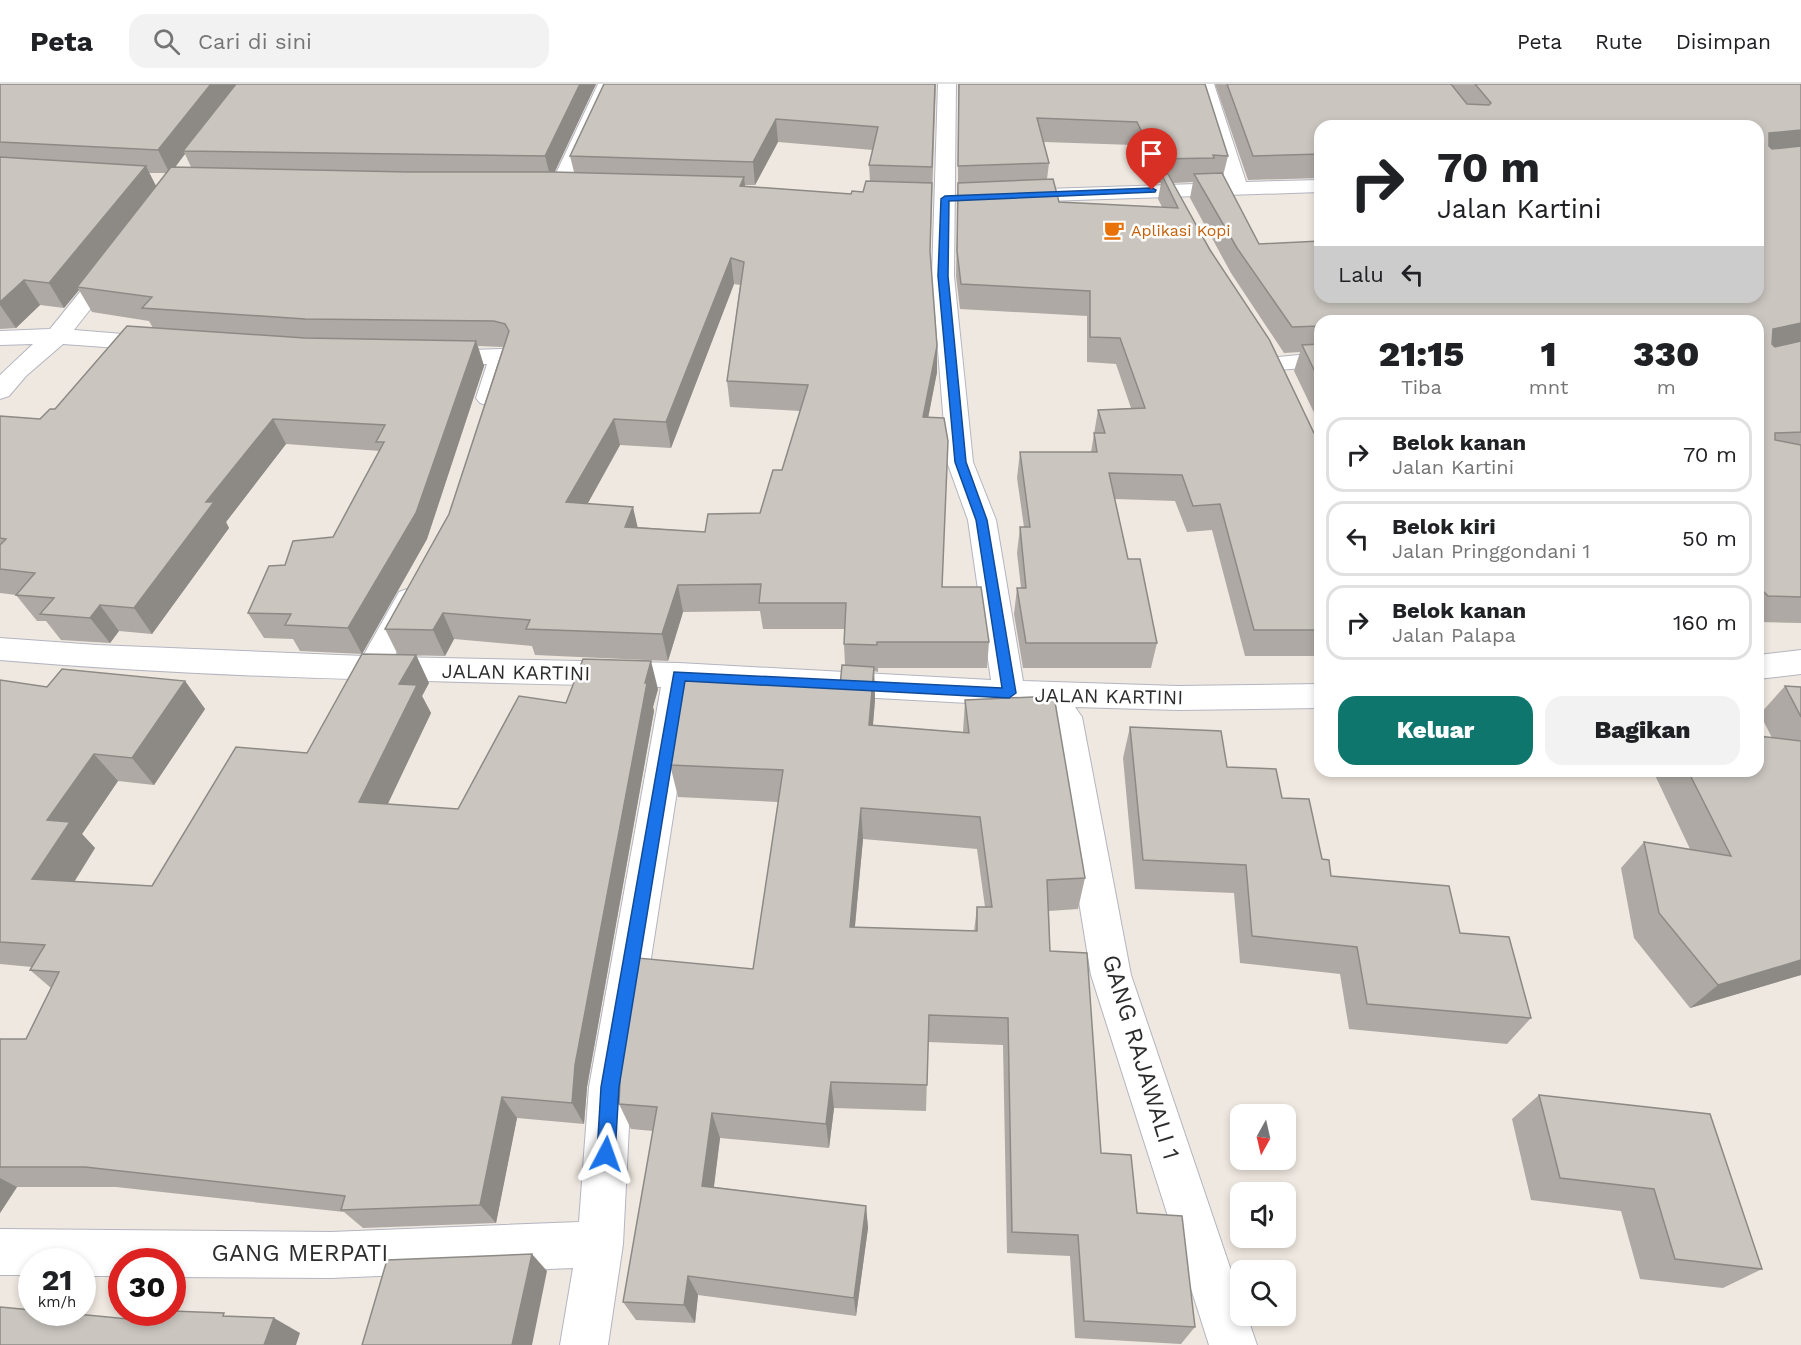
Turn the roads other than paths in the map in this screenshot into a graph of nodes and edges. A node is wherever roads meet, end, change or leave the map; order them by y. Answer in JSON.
{"nodes":[{"id":1,"x":607,"y":84,"type":"edge"},
{"id":2,"x":947,"y":84,"type":"edge"},
{"id":3,"x":1205,"y":84,"type":"edge"},
{"id":4,"x":1314,"y":186,"type":"edge"},
{"id":5,"x":535,"y":188,"type":"edge"},
{"id":6,"x":559,"y":188,"type":"junction"},
{"id":7,"x":582,"y":188,"type":"edge"},
{"id":8,"x":1238,"y":188,"type":"junction"},
{"id":9,"x":990,"y":197,"type":"edge"},
{"id":10,"x":127,"y":247,"type":"edge"},
{"id":11,"x":57,"y":336,"type":"junction"},
{"id":12,"x":0,"y":338,"type":"edge"},
{"id":13,"x":180,"y":346,"type":"edge"},
{"id":14,"x":417,"y":358,"type":"edge"},
{"id":15,"x":1314,"y":361,"type":"edge"},
{"id":16,"x":1275,"y":364,"type":"edge"},
{"id":17,"x":0,"y":391,"type":"edge"},
{"id":18,"x":482,"y":421,"type":"edge"},
{"id":19,"x":421,"y":579,"type":"edge"},
{"id":20,"x":0,"y":650,"type":"edge"},
{"id":21,"x":1801,"y":662,"type":"edge"},
{"id":22,"x":1764,"y":665,"type":"edge"},
{"id":23,"x":372,"y":668,"type":"junction"},
{"id":24,"x":679,"y":675,"type":"junction"},
{"id":25,"x":1009,"y":693,"type":"junction"},
{"id":26,"x":1314,"y":696,"type":"edge"},
{"id":27,"x":600,"y":1244,"type":"junction"},
{"id":28,"x":0,"y":1252,"type":"edge"},
{"id":29,"x":584,"y":1345,"type":"edge"},
{"id":30,"x":1233,"y":1345,"type":"edge"}],
"edges":[{"from":1,"to":6,"type":"street"},
{"from":2,"to":25,"type":"street"},
{"from":3,"to":8,"type":"street"},
{"from":4,"to":8,"type":"street"},
{"from":5,"to":6,"type":"street"},
{"from":6,"to":7,"type":"street"},
{"from":8,"to":9,"type":"street"},
{"from":10,"to":11,"type":"street"},
{"from":11,"to":12,"type":"street"},
{"from":11,"to":13,"type":"street"},
{"from":11,"to":17,"type":"street"},
{"from":14,"to":18,"type":"street"},
{"from":15,"to":16,"type":"street"},
{"from":19,"to":23,"type":"street"},
{"from":20,"to":23,"type":"street","name":"JALAN KARTINI"},
{"from":21,"to":22,"type":"street"},
{"from":23,"to":24,"type":"street","name":"JALAN KARTINI"},
{"from":24,"to":25,"type":"street","name":"JALAN KARTINI"},
{"from":24,"to":27,"type":"street"},
{"from":25,"to":26,"type":"street","name":"JALAN KARTINI"},
{"from":25,"to":30,"type":"street","name":"GANG RAJAWALI 1"},
{"from":27,"to":28,"type":"street","name":"GANG MERPATI"},
{"from":27,"to":29,"type":"street"}]}
